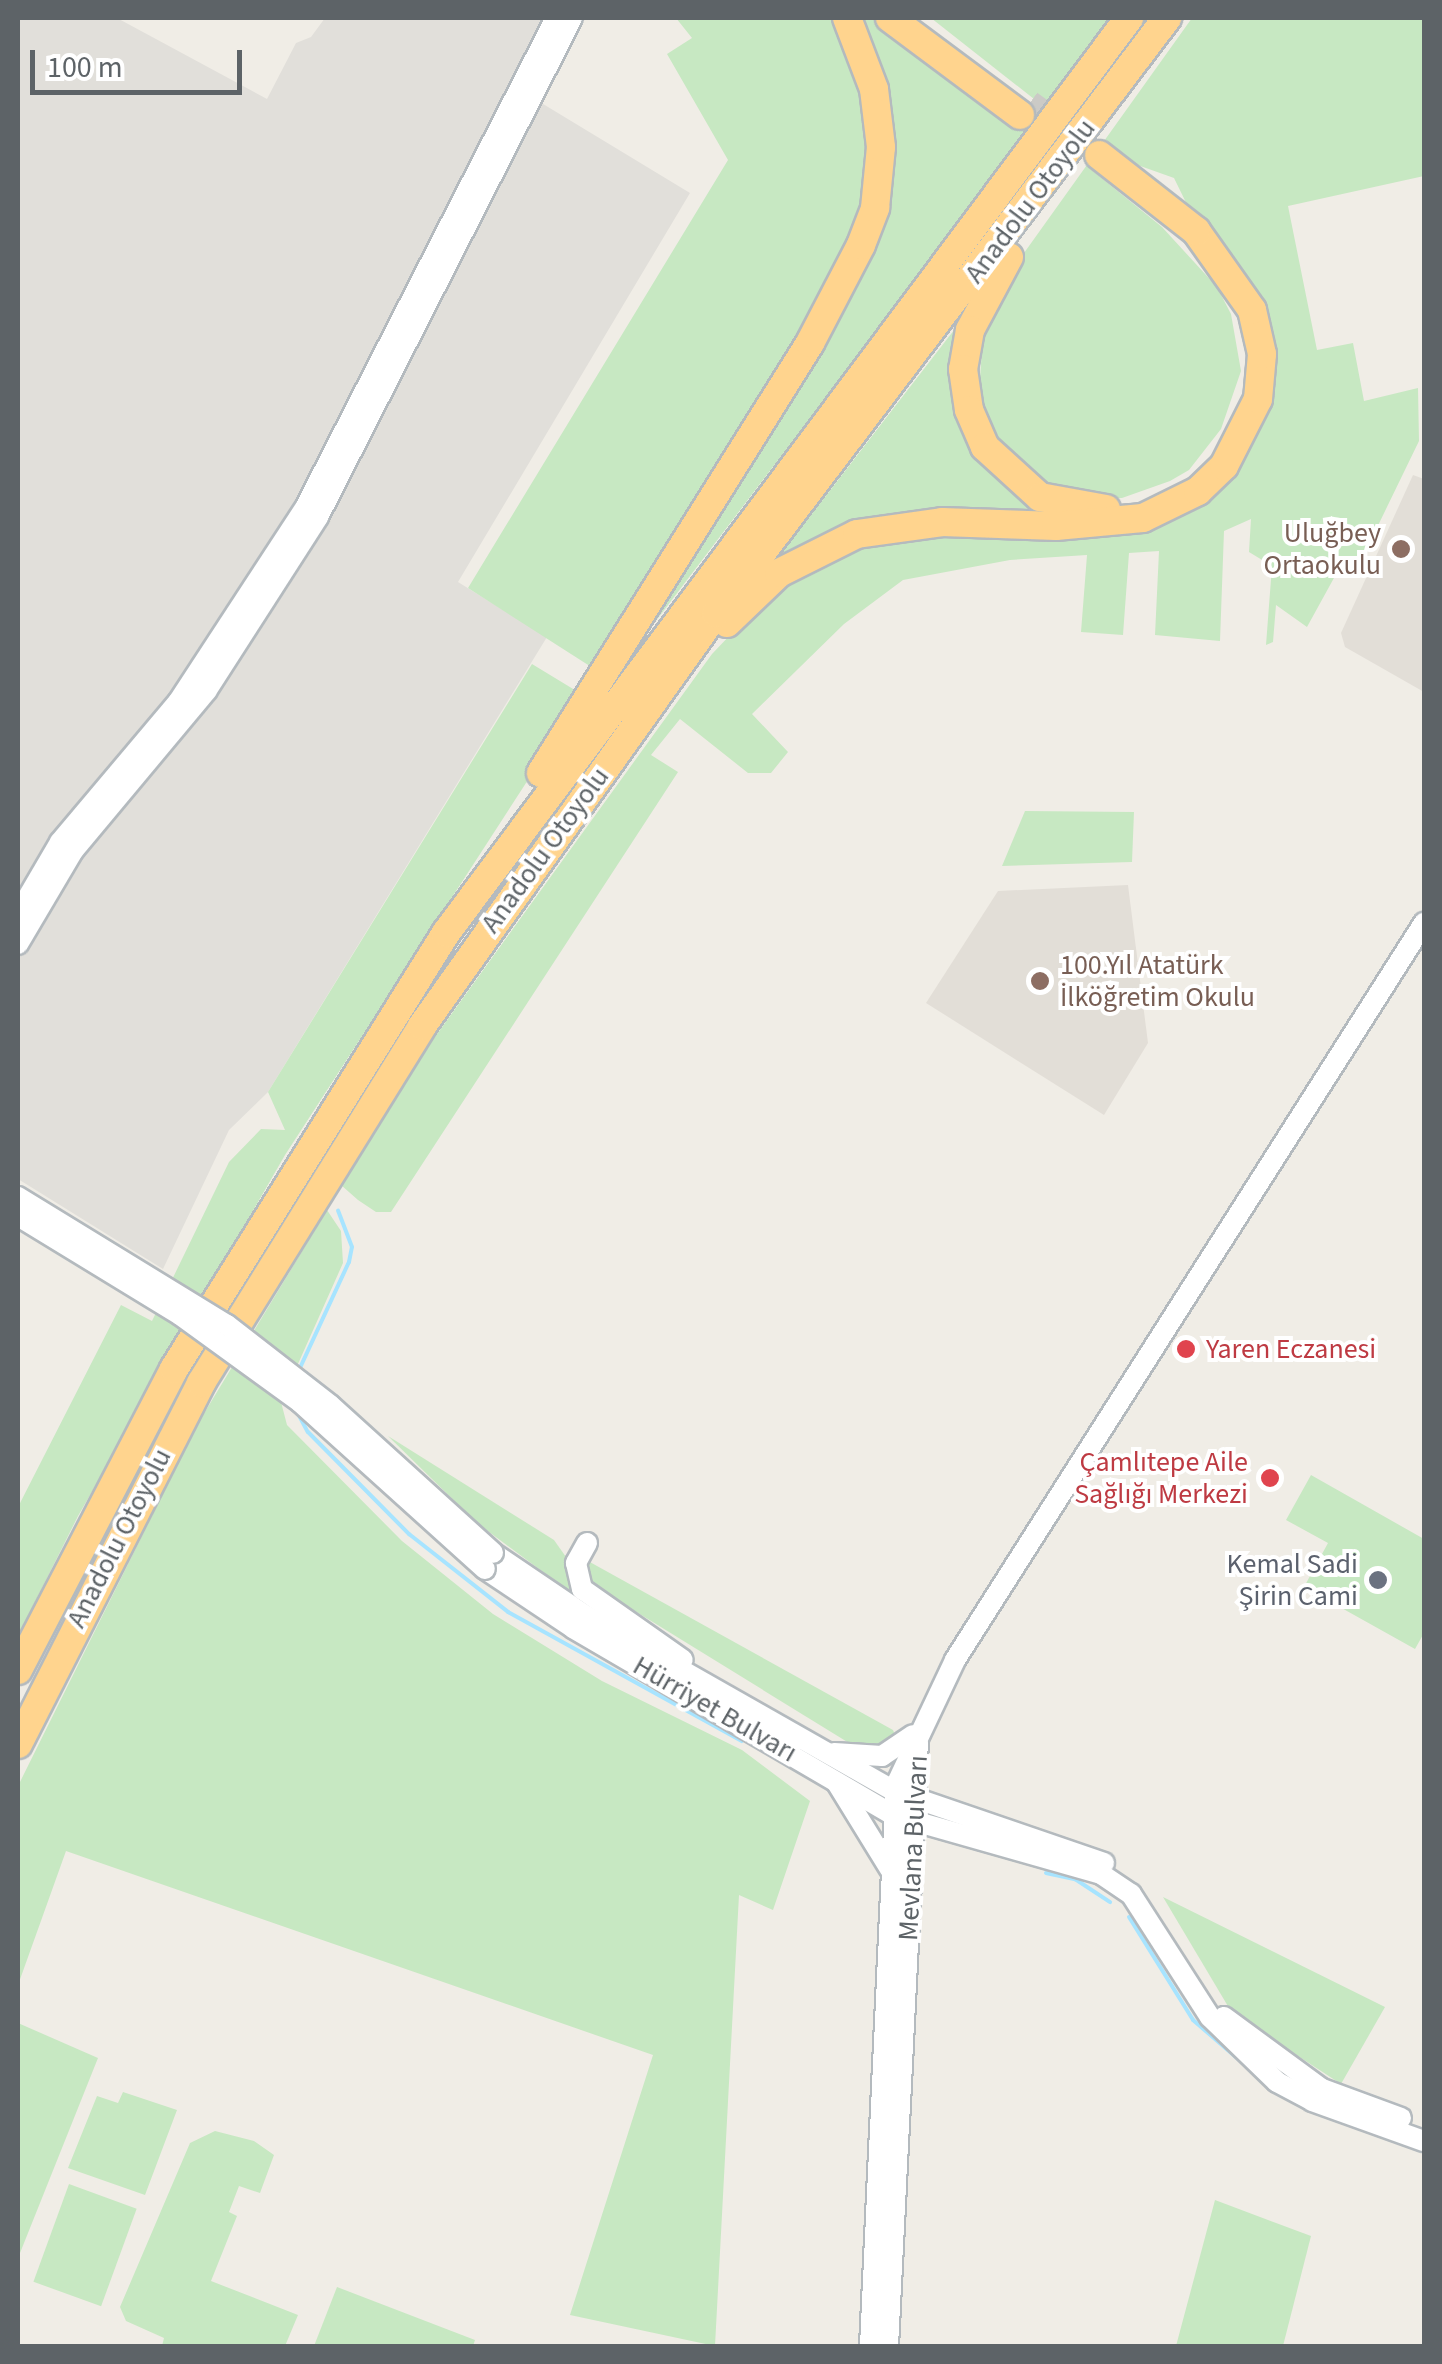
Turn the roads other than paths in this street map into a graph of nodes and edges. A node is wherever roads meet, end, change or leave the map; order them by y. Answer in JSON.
{"nodes":[{"id":1,"x":556,"y":18,"type":"edge"},
{"id":2,"x":572,"y":18,"type":"edge"},
{"id":3,"x":846,"y":18,"type":"edge"},
{"id":4,"x":890,"y":18,"type":"edge"},
{"id":5,"x":916,"y":18,"type":"edge"},
{"id":6,"x":1129,"y":18,"type":"edge"},
{"id":7,"x":1167,"y":18,"type":"edge"},
{"id":8,"x":1048,"y":179,"type":"junction"},
{"id":9,"x":595,"y":782,"type":"junction"},
{"id":10,"x":18,"y":914,"type":"edge"},
{"id":11,"x":1424,"y":924,"type":"edge"},
{"id":12,"x":446,"y":934,"type":"junction"},
{"id":13,"x":18,"y":944,"type":"edge"},
{"id":14,"x":18,"y":1197,"type":"edge"},
{"id":15,"x":18,"y":1216,"type":"edge"},
{"id":16,"x":587,"y":1543,"type":"dead end"},
{"id":17,"x":489,"y":1561,"type":"junction"},
{"id":18,"x":18,"y":1670,"type":"edge"},
{"id":19,"x":732,"y":1699,"type":"junction"},
{"id":20,"x":918,"y":1730,"type":"junction"},
{"id":21,"x":18,"y":1744,"type":"edge"},
{"id":22,"x":821,"y":1751,"type":"junction"},
{"id":23,"x":829,"y":1774,"type":"junction"},
{"id":24,"x":894,"y":1791,"type":"junction"},
{"id":25,"x":919,"y":1799,"type":"junction"},
{"id":26,"x":893,"y":1815,"type":"junction"},
{"id":27,"x":946,"y":1819,"type":"junction"},
{"id":28,"x":917,"y":1822,"type":"junction"},
{"id":29,"x":891,"y":1872,"type":"junction"},
{"id":30,"x":913,"y":1877,"type":"junction"},
{"id":31,"x":1424,"y":2126,"type":"edge"},
{"id":32,"x":1424,"y":2141,"type":"edge"},
{"id":33,"x":870,"y":2346,"type":"edge"},
{"id":34,"x":888,"y":2346,"type":"edge"}],
"edges":[{"from":1,"to":10,"type":"main road"},
{"from":2,"to":13,"type":"main road"},
{"from":3,"to":12,"type":"highway"},
{"from":4,"to":5,"type":"highway"},
{"from":6,"to":12,"type":"highway","name":"Anadolu Otoyolu"},
{"from":7,"to":8,"type":"highway","name":"Anadolu Otoyolu"},
{"from":8,"to":9,"type":"highway","name":"Anadolu Otoyolu"},
{"from":8,"to":9,"type":"highway"},
{"from":9,"to":21,"type":"highway","name":"Anadolu Otoyolu"},
{"from":11,"to":20,"type":"main road"},
{"from":12,"to":18,"type":"highway","name":"Anadolu Otoyolu"},
{"from":14,"to":17,"type":"main road","name":"Hürriyet Bulvarı","bridge":true},
{"from":15,"to":17,"type":"main road","name":"Hürriyet Bulvarı","bridge":true},
{"from":16,"to":19,"type":"main road"},
{"from":17,"to":19,"type":"main road","name":"Hürriyet Bulvarı"},
{"from":17,"to":23,"type":"main road","name":"Hürriyet Bulvarı"},
{"from":19,"to":22,"type":"main road","name":"Hürriyet Bulvarı"},
{"from":20,"to":22,"type":"main road"},
{"from":20,"to":24,"type":"main road","name":"Mevlana Bulvarı"},
{"from":20,"to":25,"type":"main road","name":"Mevlana Bulvarı"},
{"from":20,"to":27,"type":"main road"},
{"from":22,"to":24,"type":"main road","name":"Hürriyet Bulvarı"},
{"from":23,"to":26,"type":"main road","name":"Hürriyet Bulvarı"},
{"from":23,"to":29,"type":"main road"},
{"from":24,"to":25,"type":"main road","name":"Hürriyet Bulvarı"},
{"from":24,"to":26,"type":"main road","name":"Mevlana Bulvarı"},
{"from":25,"to":27,"type":"main road","name":"Hürriyet Bulvarı"},
{"from":25,"to":28,"type":"main road","name":"Mevlana Bulvarı"},
{"from":26,"to":28,"type":"main road","name":"Hürriyet Bulvarı"},
{"from":26,"to":29,"type":"main road","name":"Mevlana Bulvarı"},
{"from":27,"to":28,"type":"main road","name":"Hürriyet Bulvarı"},
{"from":27,"to":30,"type":"main road"},
{"from":27,"to":31,"type":"main road","name":"Hürriyet Bulvarı"},
{"from":27,"to":32,"type":"main road","name":"Hürriyet Bulvarı"},
{"from":28,"to":30,"type":"main road","name":"Mevlana Bulvarı"},
{"from":29,"to":33,"type":"main road","name":"Mevlana Bulvarı"},
{"from":30,"to":34,"type":"main road","name":"Mevlana Bulvarı"}]}
